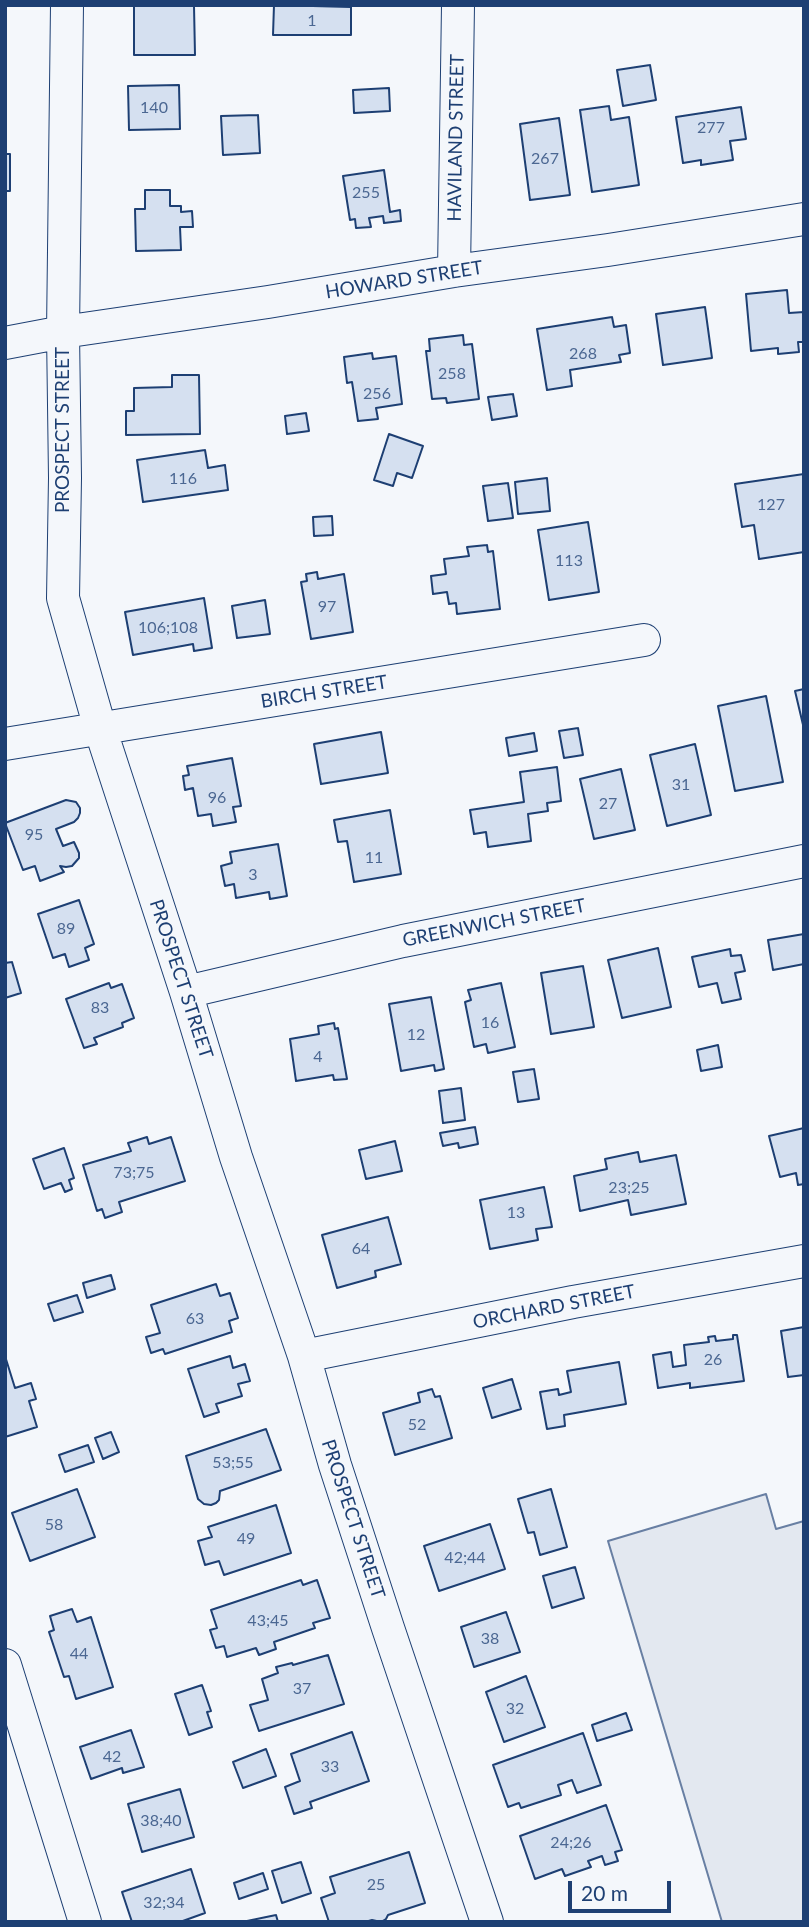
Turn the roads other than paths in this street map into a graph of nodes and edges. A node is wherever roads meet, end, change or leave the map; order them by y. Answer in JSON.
{"nodes":[{"id":1,"x":67,"y":5,"type":"edge"},
{"id":2,"x":458,"y":5,"type":"edge"},
{"id":3,"x":804,"y":219,"type":"edge"},
{"id":4,"x":454,"y":271,"type":"junction"},
{"id":5,"x":63,"y":332,"type":"junction"},
{"id":6,"x":5,"y":343,"type":"edge"},
{"id":7,"x":644,"y":640,"type":"dead end"},
{"id":8,"x":100,"y":728,"type":"junction"},
{"id":9,"x":5,"y":744,"type":"edge"},
{"id":10,"x":804,"y":860,"type":"edge"},
{"id":11,"x":186,"y":992,"type":"junction"},
{"id":12,"x":804,"y":1261,"type":"edge"},
{"id":13,"x":304,"y":1356,"type":"junction"},
{"id":14,"x":5,"y":1665,"type":"edge"},
{"id":15,"x":85,"y":1922,"type":"edge"},
{"id":16,"x":487,"y":1922,"type":"edge"}],
"edges":[{"from":1,"to":5,"type":"street","name":"PROSPECT STREET"},
{"from":2,"to":4,"type":"street","name":"HAVILAND STREET"},
{"from":3,"to":4,"type":"street","name":"HOWARD STREET"},
{"from":4,"to":5,"type":"street","name":"HOWARD STREET"},
{"from":5,"to":6,"type":"street","name":"HOWARD STREET"},
{"from":5,"to":8,"type":"street","name":"PROSPECT STREET"},
{"from":7,"to":8,"type":"street","name":"BIRCH STREET"},
{"from":8,"to":9,"type":"street","name":"BIRCH STREET"},
{"from":8,"to":11,"type":"street","name":"PROSPECT STREET"},
{"from":10,"to":11,"type":"street","name":"GREENWICH STREET"},
{"from":11,"to":13,"type":"street","name":"PROSPECT STREET"},
{"from":12,"to":13,"type":"street","name":"ORCHARD STREET"},
{"from":13,"to":16,"type":"street","name":"PROSPECT STREET"},
{"from":14,"to":15,"type":"street"}]}
